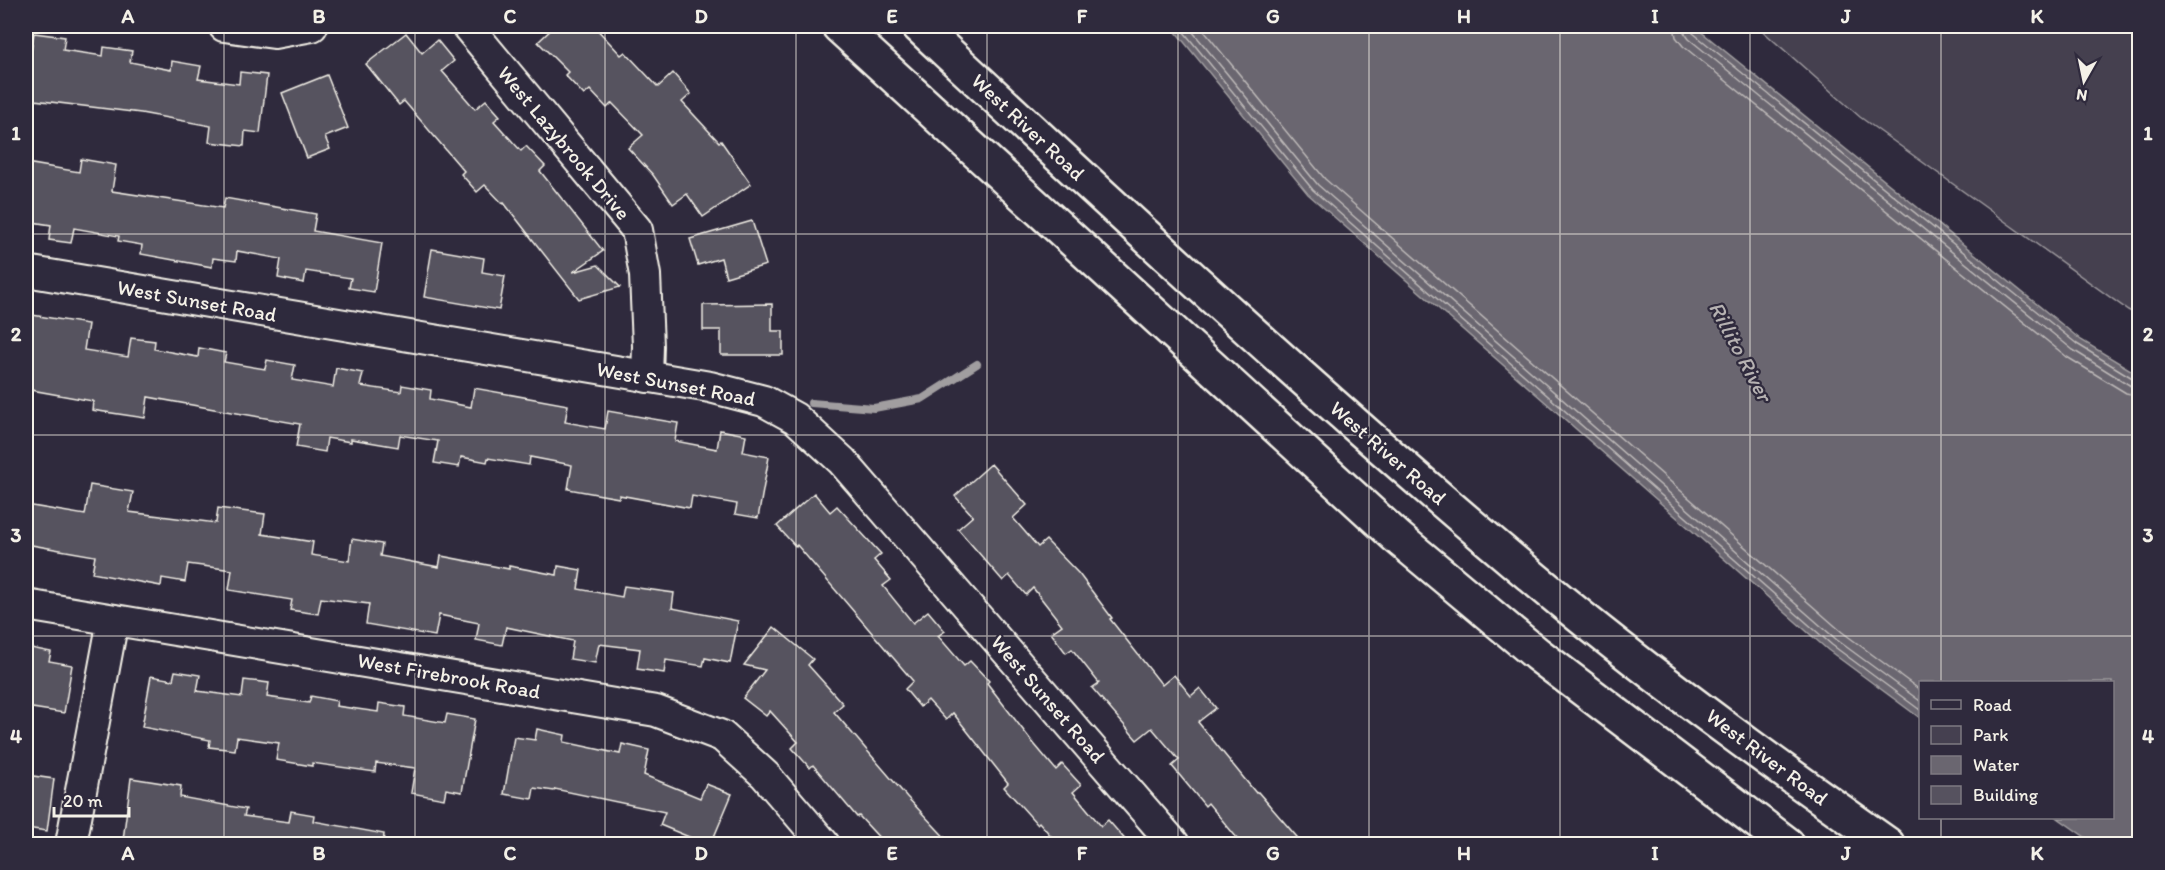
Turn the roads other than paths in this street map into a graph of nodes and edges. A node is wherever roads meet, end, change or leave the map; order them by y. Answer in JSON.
{"nodes":[{"id":1,"x":224,"y":26,"type":"edge"},
{"id":2,"x":312,"y":26,"type":"edge"},
{"id":3,"x":467,"y":26,"type":"edge"},
{"id":4,"x":839,"y":26,"type":"edge"},
{"id":5,"x":919,"y":26,"type":"edge"},
{"id":6,"x":26,"y":271,"type":"edge"},
{"id":7,"x":646,"y":377,"type":"junction"},
{"id":8,"x":26,"y":605,"type":"edge"},
{"id":9,"x":113,"y":620,"type":"junction"},
{"id":10,"x":72,"y":844,"type":"edge"},
{"id":11,"x":824,"y":844,"type":"edge"},
{"id":12,"x":1174,"y":844,"type":"edge"},
{"id":13,"x":1787,"y":844,"type":"edge"},
{"id":14,"x":1887,"y":844,"type":"edge"}],
"edges":[{"from":1,"to":2,"type":"street"},
{"from":3,"to":7,"type":"street","name":"West Lazybrook Drive"},
{"from":4,"to":13,"type":"main road"},
{"from":5,"to":14,"type":"main road","name":"West River Road"},
{"from":6,"to":7,"type":"street","name":"West Sunset Road"},
{"from":7,"to":12,"type":"street","name":"West Sunset Road"},
{"from":8,"to":9,"type":"street","name":"West Firebrook Road"},
{"from":9,"to":10,"type":"street"},
{"from":9,"to":11,"type":"street","name":"West Firebrook Road"}]}
